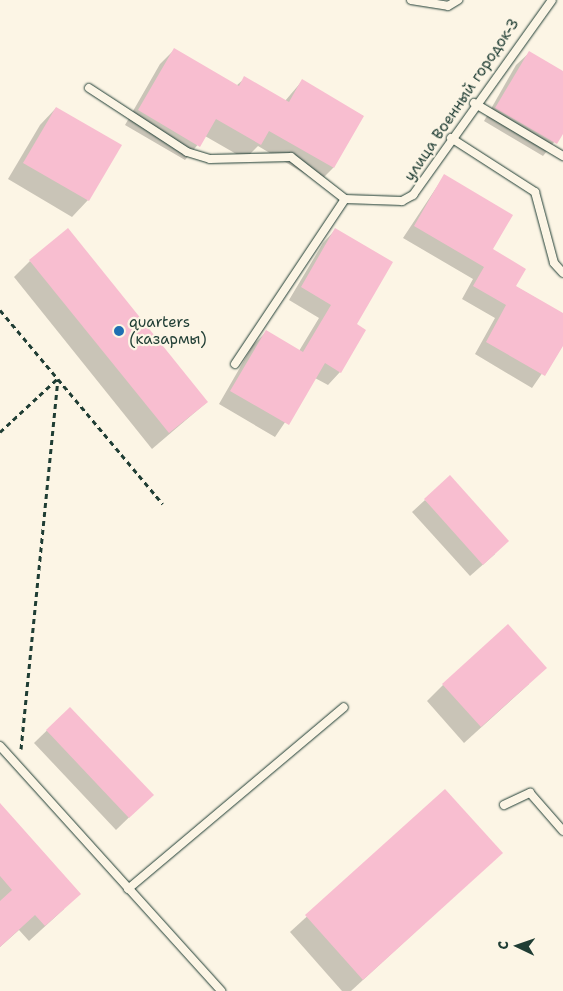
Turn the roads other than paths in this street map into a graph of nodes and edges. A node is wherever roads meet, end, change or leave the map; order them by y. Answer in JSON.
{"nodes":[{"id":1,"x":411,"y":0,"type":"edge"},
{"id":2,"x":458,"y":0,"type":"edge"},
{"id":3,"x":552,"y":0,"type":"edge"},
{"id":4,"x":89,"y":88,"type":"dead end"},
{"id":5,"x":474,"y":103,"type":"junction"},
{"id":6,"x":451,"y":138,"type":"junction"},
{"id":7,"x":563,"y":156,"type":"edge"},
{"id":8,"x":345,"y":199,"type":"junction"},
{"id":9,"x":563,"y":273,"type":"edge"},
{"id":10,"x":235,"y":364,"type":"dead end"},
{"id":11,"x":344,"y":707,"type":"dead end"},
{"id":12,"x":0,"y":746,"type":"edge"},
{"id":13,"x":504,"y":805,"type":"dead end"},
{"id":14,"x":563,"y":830,"type":"edge"},
{"id":15,"x":128,"y":889,"type":"junction"},
{"id":16,"x":221,"y":991,"type":"edge"}],
"edges":[{"from":1,"to":2,"type":"lane"},
{"from":3,"to":5,"type":"lane","name":"улица Военный городок-3"},
{"from":4,"to":8,"type":"lane"},
{"from":5,"to":6,"type":"lane","name":"улица Военный городок-3"},
{"from":5,"to":7,"type":"lane"},
{"from":6,"to":8,"type":"lane","name":"улица Военный городок-3"},
{"from":6,"to":9,"type":"lane"},
{"from":8,"to":10,"type":"lane"},
{"from":11,"to":15,"type":"lane"},
{"from":12,"to":15,"type":"lane"},
{"from":13,"to":14,"type":"lane"},
{"from":15,"to":16,"type":"lane"}]}
